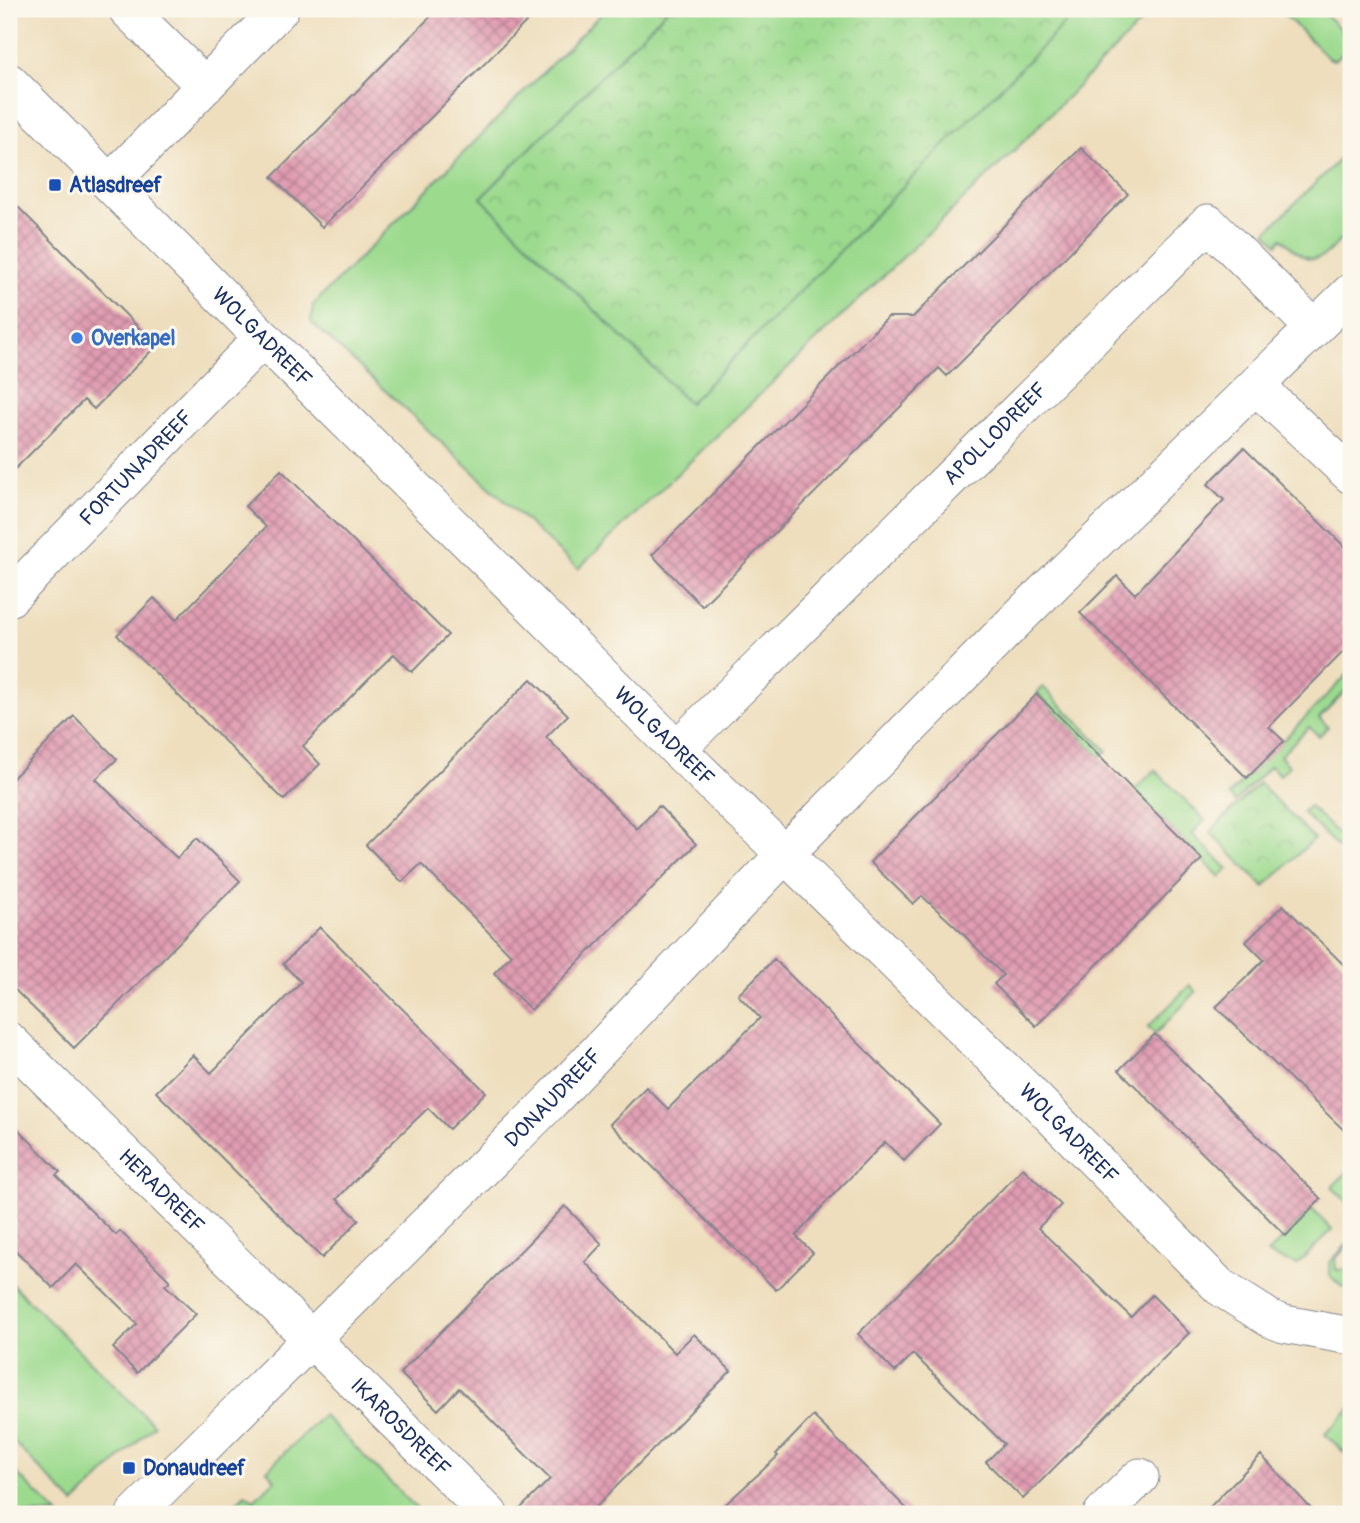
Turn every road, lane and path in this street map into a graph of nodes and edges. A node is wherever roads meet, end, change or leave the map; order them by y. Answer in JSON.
{"nodes":[{"id":1,"x":127,"y":9,"type":"edge"},
{"id":2,"x":281,"y":9,"type":"edge"},
{"id":3,"x":9,"y":82,"type":"edge"},
{"id":4,"x":205,"y":86,"type":"junction"},
{"id":5,"x":110,"y":183,"type":"junction"},
{"id":6,"x":1351,"y":292,"type":"edge"},
{"id":7,"x":1314,"y":328,"type":"junction"},
{"id":8,"x":263,"y":338,"type":"junction"},
{"id":9,"x":1256,"y":386,"type":"junction"},
{"id":10,"x":1351,"y":475,"type":"edge"},
{"id":11,"x":9,"y":598,"type":"edge"},
{"id":12,"x":677,"y":749,"type":"junction"},
{"id":13,"x":785,"y":854,"type":"junction"},
{"id":14,"x":9,"y":1041,"type":"edge"},
{"id":15,"x":1351,"y":1336,"type":"edge"},
{"id":16,"x":313,"y":1340,"type":"junction"},
{"id":17,"x":1140,"y":1477,"type":"dead end"},
{"id":18,"x":135,"y":1514,"type":"edge"},
{"id":19,"x":489,"y":1514,"type":"edge"},
{"id":20,"x":1104,"y":1514,"type":"edge"}],
"edges":[{"from":1,"to":4,"type":"street"},
{"from":2,"to":4,"type":"street"},
{"from":3,"to":5,"type":"street","name":"WOLGADREEF"},
{"from":4,"to":5,"type":"street"},
{"from":5,"to":8,"type":"street","name":"WOLGADREEF"},
{"from":6,"to":7,"type":"street"},
{"from":7,"to":9,"type":"street"},
{"from":7,"to":12,"type":"street","name":"APOLLODREEF"},
{"from":8,"to":11,"type":"street","name":"FORTUNADREEF"},
{"from":8,"to":12,"type":"street","name":"WOLGADREEF"},
{"from":9,"to":10,"type":"street"},
{"from":9,"to":13,"type":"street"},
{"from":12,"to":13,"type":"street","name":"WOLGADREEF"},
{"from":13,"to":15,"type":"street","name":"WOLGADREEF"},
{"from":13,"to":16,"type":"street","name":"DONAUDREEF"},
{"from":14,"to":16,"type":"street","name":"HERADREEF"},
{"from":16,"to":18,"type":"street","name":"DONAUDREEF"},
{"from":16,"to":19,"type":"street","name":"IKAROSDREEF"},
{"from":17,"to":20,"type":"street"}]}
